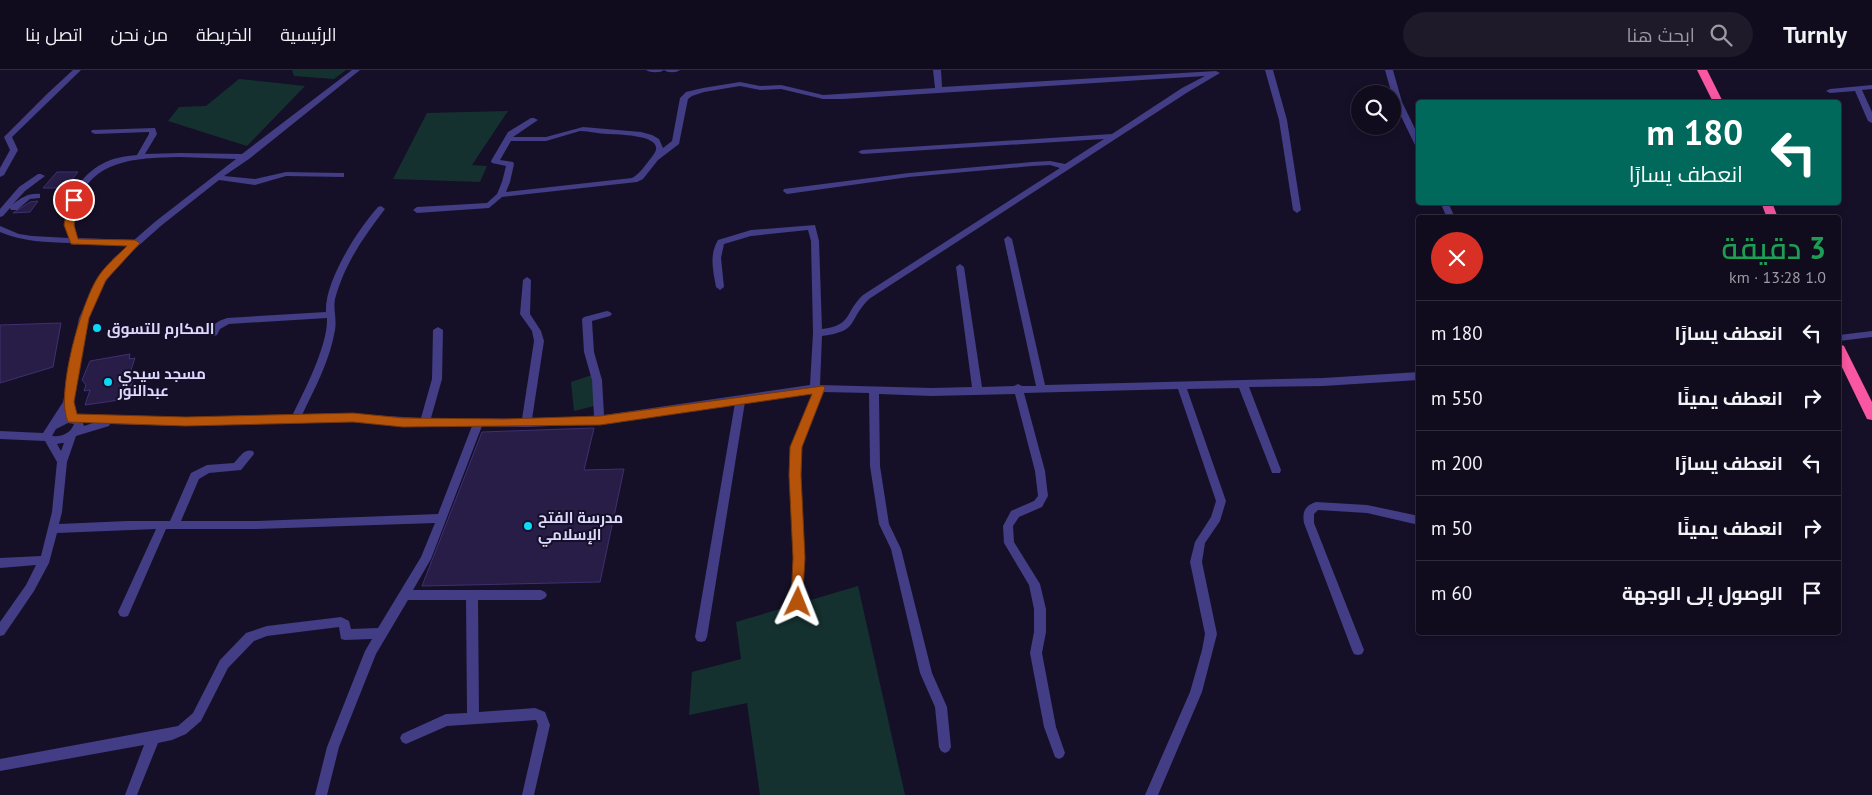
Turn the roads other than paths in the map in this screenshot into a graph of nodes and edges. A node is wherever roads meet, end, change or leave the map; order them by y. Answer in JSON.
{"nodes":[{"id":1,"x":77,"y":70,"type":"edge"},
{"id":2,"x":356,"y":70,"type":"edge"},
{"id":3,"x":650,"y":70,"type":"edge"},
{"id":4,"x":661,"y":70,"type":"edge"},
{"id":5,"x":668,"y":70,"type":"edge"},
{"id":6,"x":676,"y":70,"type":"edge"},
{"id":7,"x":936,"y":70,"type":"edge"},
{"id":8,"x":1269,"y":70,"type":"edge"},
{"id":9,"x":1389,"y":70,"type":"edge"},
{"id":10,"x":1702,"y":70,"type":"edge"},
{"id":11,"x":1218,"y":72,"type":"edge"},
{"id":12,"x":1872,"y":87,"type":"edge"},
{"id":13,"x":1858,"y":89,"type":"junction"},
{"id":14,"x":939,"y":90,"type":"junction"},
{"id":15,"x":1830,"y":90,"type":"dead end"},
{"id":16,"x":1717,"y":100,"type":"edge"},
{"id":17,"x":534,"y":120,"type":"dead end"},
{"id":18,"x":1872,"y":121,"type":"edge"},
{"id":19,"x":96,"y":132,"type":"dead end"},
{"id":20,"x":1113,"y":136,"type":"junction"},
{"id":21,"x":508,"y":139,"type":"junction"},
{"id":22,"x":1416,"y":140,"type":"edge"},
{"id":23,"x":862,"y":152,"type":"dead end"},
{"id":24,"x":658,"y":155,"type":"junction"},
{"id":25,"x":139,"y":157,"type":"junction"},
{"id":26,"x":246,"y":157,"type":"junction"},
{"id":27,"x":1066,"y":167,"type":"junction"},
{"id":28,"x":0,"y":175,"type":"edge"},
{"id":29,"x":341,"y":175,"type":"dead end"},
{"id":30,"x":41,"y":176,"type":"dead end"},
{"id":31,"x":219,"y":178,"type":"junction"},
{"id":32,"x":787,"y":191,"type":"dead end"},
{"id":33,"x":500,"y":195,"type":"junction"},
{"id":34,"x":37,"y":196,"type":"dead end"},
{"id":35,"x":381,"y":209,"type":"dead end"},
{"id":36,"x":417,"y":210,"type":"dead end"},
{"id":37,"x":1297,"y":210,"type":"dead end"},
{"id":38,"x":0,"y":215,"type":"edge"},
{"id":39,"x":0,"y":229,"type":"edge"},
{"id":40,"x":1008,"y":239,"type":"dead end"},
{"id":41,"x":74,"y":242,"type":"junction"},
{"id":42,"x":135,"y":243,"type":"junction"},
{"id":43,"x":960,"y":267,"type":"dead end"},
{"id":44,"x":527,"y":280,"type":"dead end"},
{"id":45,"x":720,"y":286,"type":"dead end"},
{"id":46,"x":607,"y":314,"type":"dead end"},
{"id":47,"x":331,"y":315,"type":"junction"},
{"id":48,"x":438,"y":330,"type":"dead end"},
{"id":49,"x":214,"y":333,"type":"dead end"},
{"id":50,"x":818,"y":333,"type":"junction"},
{"id":51,"x":1872,"y":334,"type":"edge"},
{"id":52,"x":1841,"y":338,"type":"edge"},
{"id":53,"x":1841,"y":353,"type":"edge"},
{"id":54,"x":1416,"y":376,"type":"edge"},
{"id":55,"x":1242,"y":383,"type":"junction"},
{"id":56,"x":1181,"y":385,"type":"junction"},
{"id":57,"x":817,"y":388,"type":"junction"},
{"id":58,"x":1018,"y":388,"type":"junction"},
{"id":59,"x":1041,"y":388,"type":"junction"},
{"id":60,"x":874,"y":389,"type":"junction"},
{"id":61,"x":977,"y":389,"type":"junction"},
{"id":62,"x":741,"y":399,"type":"junction"},
{"id":63,"x":68,"y":402,"type":"junction"},
{"id":64,"x":1872,"y":415,"type":"edge"},
{"id":65,"x":296,"y":418,"type":"junction"},
{"id":66,"x":74,"y":419,"type":"junction"},
{"id":67,"x":600,"y":420,"type":"junction"},
{"id":68,"x":111,"y":421,"type":"junction"},
{"id":69,"x":425,"y":422,"type":"junction"},
{"id":70,"x":478,"y":423,"type":"junction"},
{"id":71,"x":526,"y":423,"type":"junction"},
{"id":72,"x":54,"y":425,"type":"junction"},
{"id":73,"x":74,"y":434,"type":"junction"},
{"id":74,"x":5,"y":435,"type":"edge"},
{"id":75,"x":48,"y":438,"type":"junction"},
{"id":76,"x":249,"y":454,"type":"dead end"},
{"id":77,"x":62,"y":462,"type":"junction"},
{"id":78,"x":1276,"y":470,"type":"dead end"},
{"id":79,"x":443,"y":518,"type":"junction"},
{"id":80,"x":1416,"y":520,"type":"edge"},
{"id":81,"x":168,"y":525,"type":"junction"},
{"id":82,"x":54,"y":529,"type":"junction"},
{"id":83,"x":45,"y":560,"type":"junction"},
{"id":84,"x":0,"y":563,"type":"edge"},
{"id":85,"x":404,"y":595,"type":"junction"},
{"id":86,"x":472,"y":595,"type":"junction"},
{"id":87,"x":541,"y":595,"type":"dead end"},
{"id":88,"x":798,"y":602,"type":"dead end"},
{"id":89,"x":124,"y":612,"type":"dead end"},
{"id":90,"x":0,"y":631,"type":"edge"},
{"id":91,"x":382,"y":633,"type":"junction"},
{"id":92,"x":701,"y":637,"type":"dead end"},
{"id":93,"x":1358,"y":650,"type":"dead end"},
{"id":94,"x":473,"y":718,"type":"junction"},
{"id":95,"x":406,"y":738,"type":"dead end"},
{"id":96,"x":153,"y":739,"type":"junction"},
{"id":97,"x":945,"y":747,"type":"dead end"},
{"id":98,"x":1059,"y":753,"type":"dead end"},
{"id":99,"x":0,"y":765,"type":"edge"},
{"id":100,"x":131,"y":795,"type":"edge"},
{"id":101,"x":321,"y":795,"type":"edge"},
{"id":102,"x":528,"y":795,"type":"edge"},
{"id":103,"x":1151,"y":795,"type":"edge"}],
"edges":[{"from":1,"to":28,"type":"street"},
{"from":2,"to":26,"type":"street"},
{"from":3,"to":4,"type":"street"},
{"from":5,"to":6,"type":"street"},
{"from":7,"to":14,"type":"street"},
{"from":8,"to":37,"type":"street"},
{"from":9,"to":22,"type":"street"},
{"from":10,"to":16,"type":"highway"},
{"from":11,"to":14,"type":"street"},
{"from":11,"to":20,"type":"street"},
{"from":12,"to":13,"type":"street"},
{"from":13,"to":15,"type":"street"},
{"from":13,"to":18,"type":"street"},
{"from":14,"to":24,"type":"street"},
{"from":17,"to":21,"type":"street"},
{"from":19,"to":25,"type":"street"},
{"from":20,"to":23,"type":"street"},
{"from":20,"to":27,"type":"street"},
{"from":21,"to":24,"type":"street"},
{"from":21,"to":33,"type":"street"},
{"from":24,"to":33,"type":"street"},
{"from":25,"to":26,"type":"street"},
{"from":25,"to":41,"type":"street"},
{"from":26,"to":31,"type":"street"},
{"from":27,"to":32,"type":"street"},
{"from":27,"to":50,"type":"street"},
{"from":29,"to":31,"type":"street"},
{"from":30,"to":38,"type":"street"},
{"from":31,"to":42,"type":"street"},
{"from":33,"to":36,"type":"street"},
{"from":34,"to":38,"type":"street"},
{"from":35,"to":47,"type":"street"},
{"from":39,"to":41,"type":"street"},
{"from":40,"to":59,"type":"street"},
{"from":41,"to":42,"type":"street"},
{"from":42,"to":63,"type":"street"},
{"from":43,"to":61,"type":"street"},
{"from":44,"to":71,"type":"street"},
{"from":45,"to":50,"type":"street"},
{"from":46,"to":67,"type":"street"},
{"from":47,"to":49,"type":"street"},
{"from":47,"to":65,"type":"street"},
{"from":48,"to":69,"type":"street"},
{"from":50,"to":57,"type":"street"},
{"from":51,"to":52,"type":"street"},
{"from":53,"to":64,"type":"highway"},
{"from":54,"to":55,"type":"street"},
{"from":55,"to":56,"type":"street"},
{"from":55,"to":78,"type":"street"},
{"from":56,"to":59,"type":"street"},
{"from":56,"to":103,"type":"street"},
{"from":57,"to":60,"type":"street"},
{"from":57,"to":62,"type":"street"},
{"from":57,"to":88,"type":"street"},
{"from":58,"to":59,"type":"street"},
{"from":58,"to":61,"type":"street"},
{"from":58,"to":98,"type":"street"},
{"from":60,"to":61,"type":"street"},
{"from":60,"to":97,"type":"street"},
{"from":62,"to":67,"type":"street"},
{"from":62,"to":92,"type":"street"},
{"from":63,"to":66,"type":"street"},
{"from":63,"to":72,"type":"street"},
{"from":65,"to":68,"type":"street"},
{"from":65,"to":69,"type":"street"},
{"from":66,"to":68,"type":"street"},
{"from":66,"to":72,"type":"street"},
{"from":66,"to":73,"type":"street"},
{"from":67,"to":71,"type":"street"},
{"from":68,"to":73,"type":"street"},
{"from":69,"to":70,"type":"street"},
{"from":70,"to":71,"type":"street"},
{"from":70,"to":79,"type":"street"},
{"from":72,"to":74,"type":"street"},
{"from":72,"to":75,"type":"street"},
{"from":73,"to":75,"type":"street"},
{"from":73,"to":77,"type":"street"},
{"from":74,"to":75,"type":"street"},
{"from":75,"to":77,"type":"street"},
{"from":76,"to":81,"type":"street"},
{"from":77,"to":82,"type":"street"},
{"from":79,"to":81,"type":"street"},
{"from":79,"to":85,"type":"street"},
{"from":80,"to":93,"type":"street"},
{"from":81,"to":82,"type":"street"},
{"from":81,"to":89,"type":"street"},
{"from":82,"to":83,"type":"street"},
{"from":83,"to":84,"type":"street"},
{"from":83,"to":90,"type":"street"},
{"from":85,"to":86,"type":"street"},
{"from":85,"to":91,"type":"street"},
{"from":86,"to":87,"type":"street"},
{"from":86,"to":94,"type":"street"},
{"from":91,"to":96,"type":"street"},
{"from":91,"to":101,"type":"street"},
{"from":94,"to":95,"type":"street"},
{"from":94,"to":102,"type":"street"},
{"from":96,"to":99,"type":"street"},
{"from":96,"to":100,"type":"street"}]}
